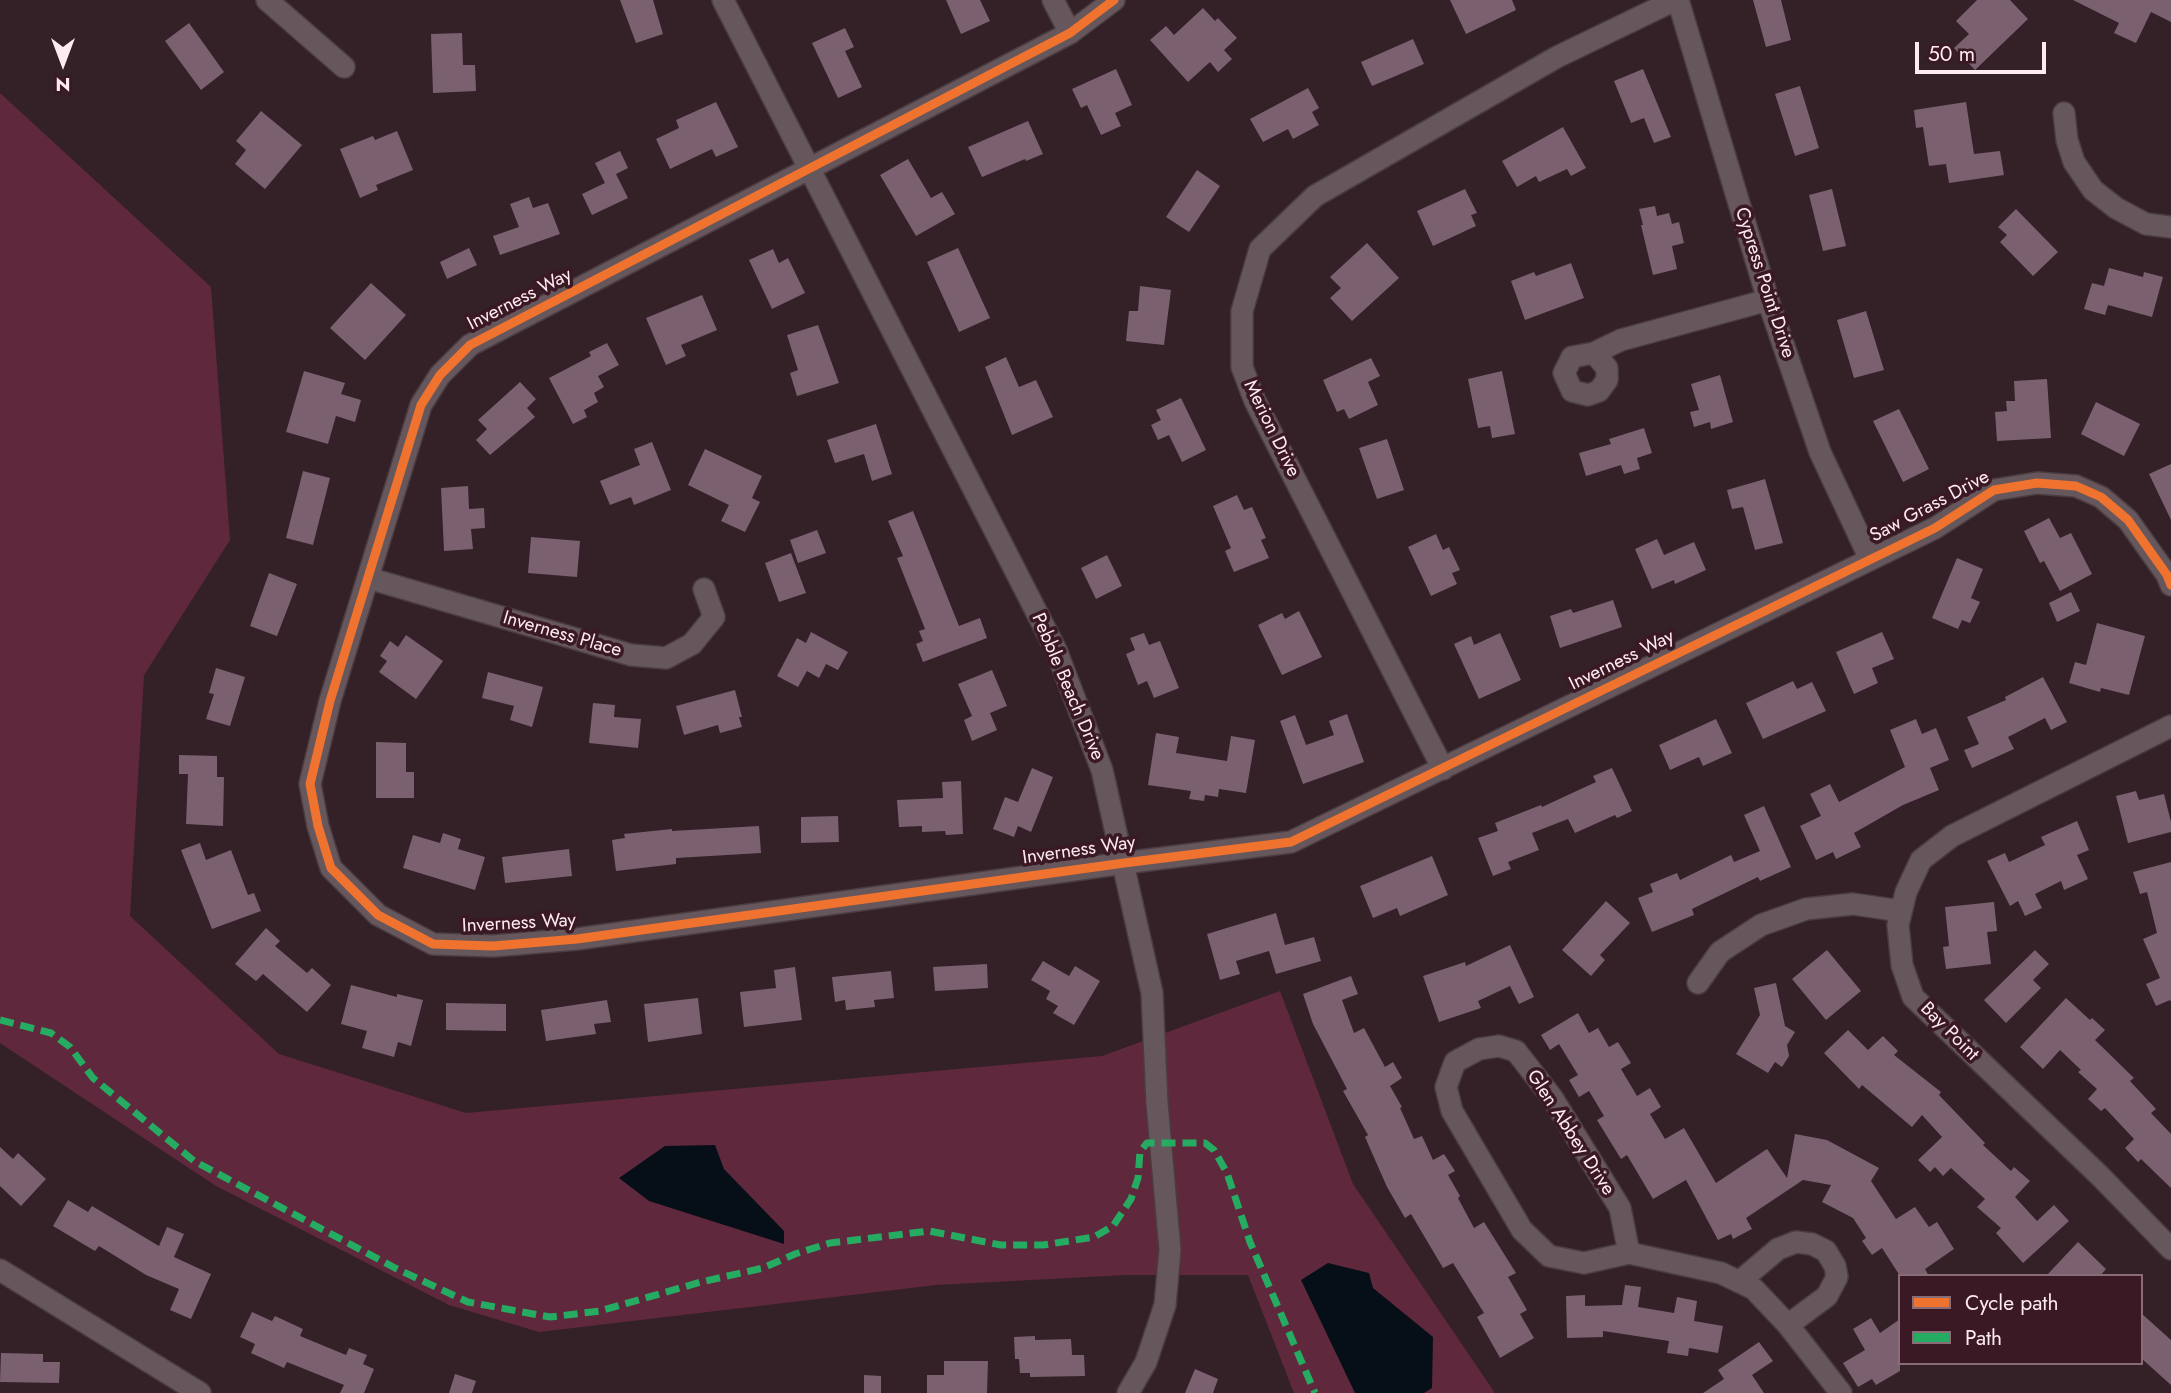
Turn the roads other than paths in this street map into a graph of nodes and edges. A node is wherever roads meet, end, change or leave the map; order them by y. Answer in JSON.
{"nodes":[{"id":1,"x":267,"y":0,"type":"edge"},
{"id":2,"x":723,"y":0,"type":"edge"},
{"id":3,"x":1053,"y":0,"type":"edge"},
{"id":4,"x":1114,"y":0,"type":"edge"},
{"id":5,"x":1676,"y":0,"type":"edge"},
{"id":6,"x":1070,"y":33,"type":"junction"},
{"id":7,"x":344,"y":66,"type":"dead end"},
{"id":8,"x":2064,"y":113,"type":"dead end"},
{"id":9,"x":809,"y":170,"type":"junction"},
{"id":10,"x":2171,"y":227,"type":"edge"},
{"id":11,"x":1768,"y":300,"type":"junction"},
{"id":12,"x":1594,"y":353,"type":"dead end"},
{"id":13,"x":1870,"y":559,"type":"junction"},
{"id":14,"x":368,"y":578,"type":"junction"},
{"id":15,"x":2171,"y":585,"type":"edge"},
{"id":16,"x":704,"y":589,"type":"dead end"},
{"id":17,"x":2171,"y":726,"type":"edge"},
{"id":18,"x":1443,"y":769,"type":"junction"},
{"id":19,"x":1124,"y":863,"type":"junction"},
{"id":20,"x":1901,"y":911,"type":"junction"},
{"id":21,"x":1698,"y":983,"type":"dead end"},
{"id":22,"x":2171,"y":1249,"type":"edge"},
{"id":23,"x":1629,"y":1253,"type":"junction"},
{"id":24,"x":0,"y":1270,"type":"edge"},
{"id":25,"x":1739,"y":1282,"type":"junction"},
{"id":26,"x":1788,"y":1325,"type":"junction"},
{"id":27,"x":200,"y":1393,"type":"edge"},
{"id":28,"x":1128,"y":1393,"type":"edge"},
{"id":29,"x":1841,"y":1393,"type":"edge"}],
"edges":[{"from":1,"to":7,"type":"street"},
{"from":2,"to":9,"type":"street","name":"Pebble Beach Drive"},
{"from":3,"to":6,"type":"street"},
{"from":4,"to":6,"type":"street","name":"Inverness Way"},
{"from":5,"to":11,"type":"street","name":"Cypress Point Drive"},
{"from":5,"to":18,"type":"street","name":"Merion Drive"},
{"from":6,"to":9,"type":"street","name":"Inverness Way"},
{"from":8,"to":10,"type":"street"},
{"from":9,"to":14,"type":"street","name":"Inverness Way"},
{"from":9,"to":19,"type":"street","name":"Pebble Beach Drive"},
{"from":11,"to":12,"type":"street"},
{"from":11,"to":13,"type":"street","name":"Cypress Point Drive"},
{"from":13,"to":15,"type":"street","name":"Saw Grass Drive"},
{"from":13,"to":18,"type":"street","name":"Inverness Way"},
{"from":14,"to":16,"type":"street","name":"Inverness Place"},
{"from":14,"to":19,"type":"street","name":"Inverness Way"},
{"from":17,"to":20,"type":"street","name":"Bay Point"},
{"from":18,"to":19,"type":"street","name":"Inverness Way"},
{"from":19,"to":28,"type":"street","name":"Pebble Beach Drive"},
{"from":20,"to":21,"type":"street"},
{"from":20,"to":22,"type":"street","name":"Bay Point"},
{"from":23,"to":23,"type":"street","name":"Glen Abbey Drive"},
{"from":23,"to":25,"type":"street","name":"Glen Abbey Drive"},
{"from":24,"to":27,"type":"street"},
{"from":25,"to":26,"type":"street","name":"Glen Abbey Drive"},
{"from":25,"to":26,"type":"street"},
{"from":26,"to":29,"type":"street","name":"Glen Abbey Drive"}]}
